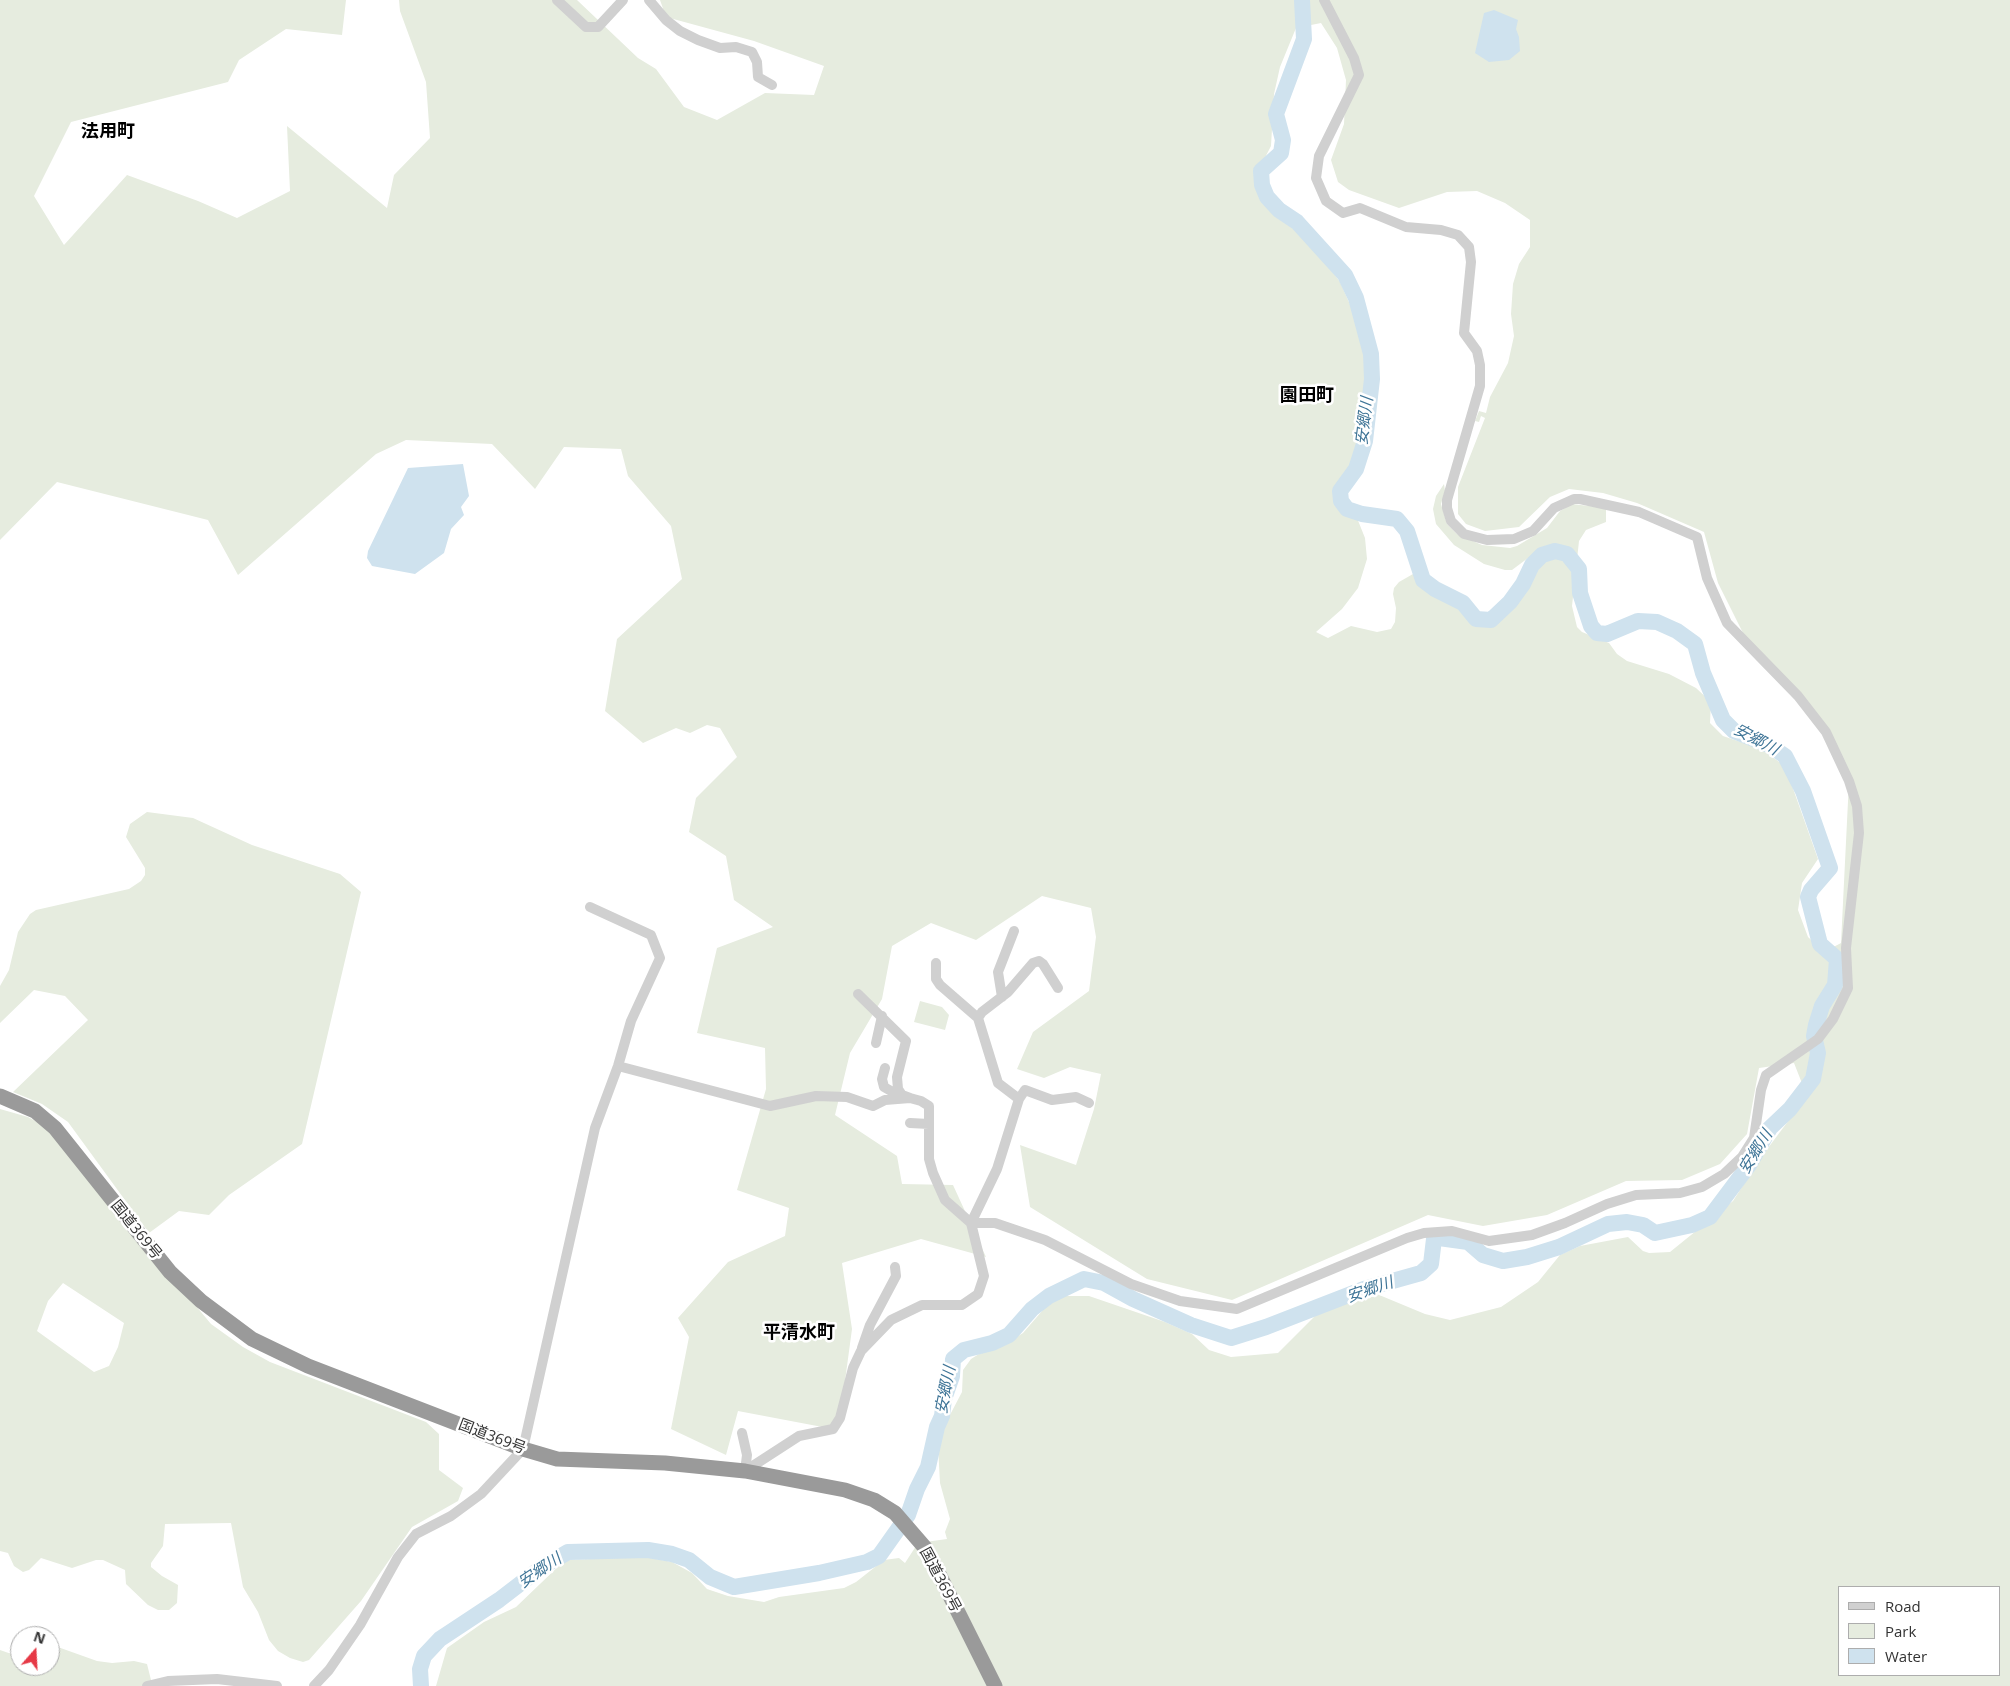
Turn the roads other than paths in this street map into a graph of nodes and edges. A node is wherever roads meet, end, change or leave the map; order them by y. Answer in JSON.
{"nodes":[{"id":1,"x":557,"y":0,"type":"edge"},
{"id":2,"x":623,"y":0,"type":"edge"},
{"id":3,"x":649,"y":0,"type":"edge"},
{"id":4,"x":1324,"y":0,"type":"edge"},
{"id":5,"x":772,"y":85,"type":"dead end"},
{"id":6,"x":590,"y":907,"type":"dead end"},
{"id":7,"x":1014,"y":931,"type":"dead end"},
{"id":8,"x":936,"y":963,"type":"dead end"},
{"id":9,"x":1058,"y":988,"type":"dead end"},
{"id":10,"x":858,"y":994,"type":"dead end"},
{"id":11,"x":1002,"y":997,"type":"junction"},
{"id":12,"x":882,"y":1016,"type":"junction"},
{"id":13,"x":978,"y":1018,"type":"junction"},
{"id":14,"x":876,"y":1043,"type":"dead end"},
{"id":15,"x":618,"y":1066,"type":"junction"},
{"id":16,"x":885,"y":1068,"type":"dead end"},
{"id":17,"x":900,"y":1092,"type":"junction"},
{"id":18,"x":0,"y":1096,"type":"edge"},
{"id":19,"x":910,"y":1098,"type":"junction"},
{"id":20,"x":1019,"y":1099,"type":"junction"},
{"id":21,"x":1089,"y":1103,"type":"dead end"},
{"id":22,"x":910,"y":1123,"type":"dead end"},
{"id":23,"x":929,"y":1124,"type":"junction"},
{"id":24,"x":970,"y":1223,"type":"junction"},
{"id":25,"x":894,"y":1267,"type":"dead end"},
{"id":26,"x":861,"y":1351,"type":"junction"},
{"id":27,"x":742,"y":1433,"type":"dead end"},
{"id":28,"x":523,"y":1449,"type":"junction"},
{"id":29,"x":745,"y":1470,"type":"junction"},
{"id":30,"x":147,"y":1686,"type":"edge"},
{"id":31,"x":277,"y":1686,"type":"edge"},
{"id":32,"x":314,"y":1686,"type":"edge"},
{"id":33,"x":995,"y":1686,"type":"edge"}],
"edges":[{"from":1,"to":2,"type":"street"},
{"from":3,"to":5,"type":"street"},
{"from":4,"to":24,"type":"street"},
{"from":6,"to":15,"type":"street"},
{"from":7,"to":11,"type":"street"},
{"from":8,"to":13,"type":"street"},
{"from":9,"to":11,"type":"street"},
{"from":10,"to":12,"type":"street"},
{"from":11,"to":13,"type":"street"},
{"from":12,"to":14,"type":"street"},
{"from":12,"to":17,"type":"street"},
{"from":13,"to":20,"type":"street"},
{"from":15,"to":19,"type":"street"},
{"from":15,"to":28,"type":"street"},
{"from":16,"to":17,"type":"street"},
{"from":17,"to":19,"type":"street"},
{"from":18,"to":28,"type":"highway","name":"国道369号"},
{"from":19,"to":23,"type":"street"},
{"from":20,"to":21,"type":"street"},
{"from":20,"to":24,"type":"street"},
{"from":22,"to":23,"type":"street"},
{"from":23,"to":24,"type":"street"},
{"from":24,"to":26,"type":"street"},
{"from":25,"to":26,"type":"street"},
{"from":26,"to":29,"type":"street"},
{"from":27,"to":29,"type":"street"},
{"from":28,"to":29,"type":"highway","name":"国道369号"},
{"from":28,"to":32,"type":"street"},
{"from":29,"to":33,"type":"highway","name":"国道369号"},
{"from":30,"to":31,"type":"street"}]}
